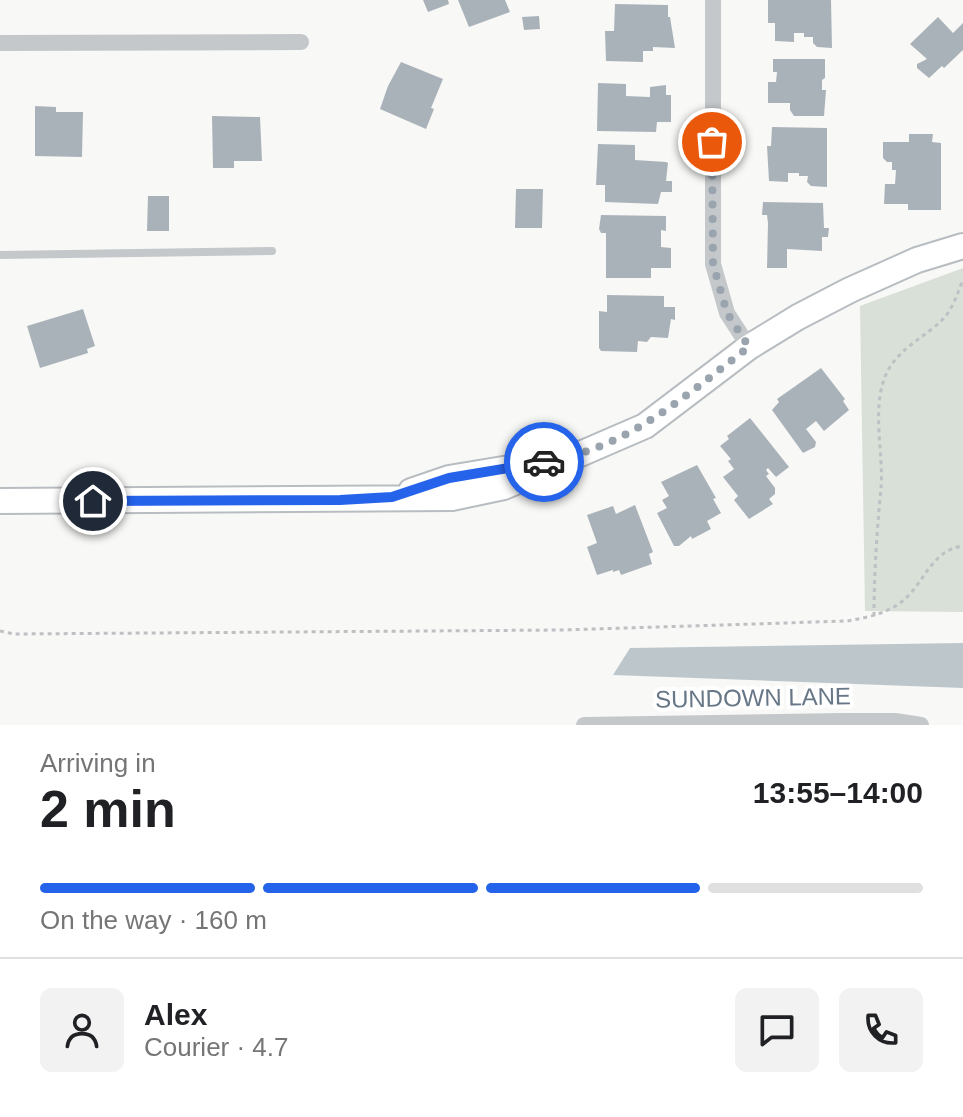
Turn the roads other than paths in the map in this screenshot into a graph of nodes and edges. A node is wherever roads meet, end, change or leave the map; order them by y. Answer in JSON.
{"nodes":[{"id":1,"x":713,"y":0,"type":"edge"},
{"id":2,"x":301,"y":42,"type":"dead end"},
{"id":3,"x":0,"y":43,"type":"edge"},
{"id":4,"x":963,"y":246,"type":"edge"},
{"id":5,"x":272,"y":251,"type":"dead end"},
{"id":6,"x":0,"y":255,"type":"edge"},
{"id":7,"x":749,"y":347,"type":"junction"},
{"id":8,"x":0,"y":501,"type":"edge"},
{"id":9,"x":584,"y":725,"type":"edge"},
{"id":10,"x":921,"y":725,"type":"edge"}],
"edges":[{"from":1,"to":7,"type":"street"},
{"from":2,"to":3,"type":"street"},
{"from":4,"to":7,"type":"street"},
{"from":5,"to":6,"type":"lane"},
{"from":7,"to":8,"type":"street"},
{"from":9,"to":10,"type":"street","name":"SUNDOWN LANE"}]}
